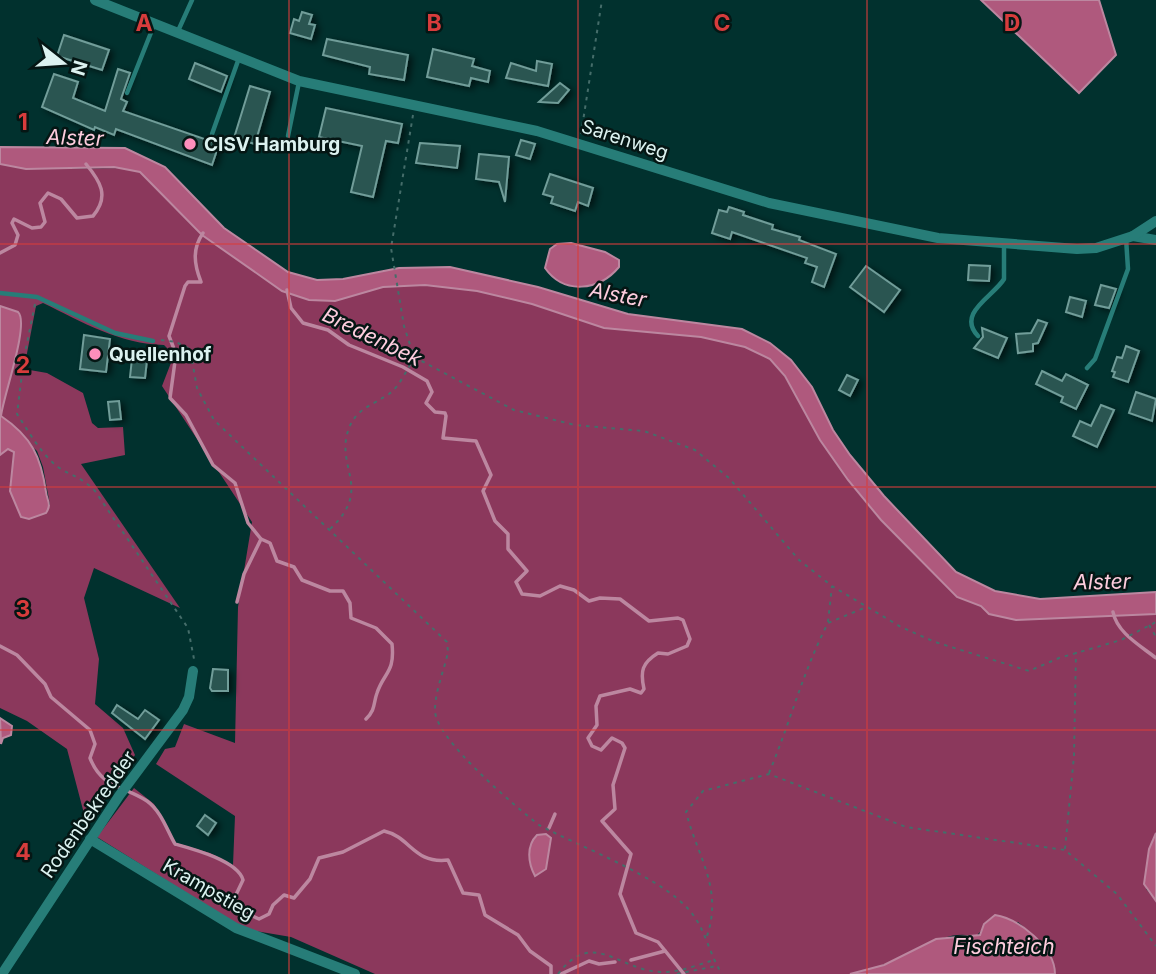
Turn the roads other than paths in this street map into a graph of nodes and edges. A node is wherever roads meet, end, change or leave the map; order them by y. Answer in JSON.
{"nodes":[{"id":1,"x":95,"y":0,"type":"edge"},
{"id":2,"x":192,"y":0,"type":"edge"},
{"id":3,"x":154,"y":24,"type":"junction"},
{"id":4,"x":177,"y":33,"type":"junction"},
{"id":5,"x":239,"y":57,"type":"junction"},
{"id":6,"x":299,"y":81,"type":"junction"},
{"id":7,"x":127,"y":93,"type":"dead end"},
{"id":8,"x":212,"y":134,"type":"dead end"},
{"id":9,"x":288,"y":136,"type":"dead end"},
{"id":10,"x":1156,"y":221,"type":"edge"},
{"id":11,"x":1130,"y":236,"type":"junction"},
{"id":12,"x":1156,"y":240,"type":"edge"},
{"id":13,"x":1004,"y":243,"type":"junction"},
{"id":14,"x":0,"y":293,"type":"edge"},
{"id":15,"x":978,"y":337,"type":"dead end"},
{"id":16,"x":153,"y":341,"type":"dead end"},
{"id":17,"x":1087,"y":368,"type":"dead end"},
{"id":18,"x":193,"y":671,"type":"road end"},
{"id":19,"x":90,"y":839,"type":"junction"},
{"id":20,"x":2,"y":974,"type":"edge"},
{"id":21,"x":355,"y":974,"type":"edge"}],
"edges":[{"from":1,"to":3,"type":"street","name":"Sarenweg"},
{"from":2,"to":4,"type":"lane"},
{"from":3,"to":4,"type":"street","name":"Sarenweg"},
{"from":3,"to":7,"type":"lane"},
{"from":4,"to":5,"type":"street","name":"Sarenweg"},
{"from":5,"to":6,"type":"street","name":"Sarenweg"},
{"from":5,"to":8,"type":"lane"},
{"from":6,"to":9,"type":"lane"},
{"from":6,"to":13,"type":"street","name":"Sarenweg"},
{"from":10,"to":11,"type":"street"},
{"from":11,"to":12,"type":"street","name":"Sarenweg"},
{"from":11,"to":13,"type":"street","name":"Sarenweg"},
{"from":11,"to":17,"type":"lane"},
{"from":13,"to":15,"type":"lane"},
{"from":14,"to":16,"type":"lane"},
{"from":18,"to":19,"type":"street","name":"Rodenbekredder"},
{"from":19,"to":20,"type":"street","name":"Rodenbekredder"},
{"from":19,"to":21,"type":"street","name":"Krampstieg"}]}
